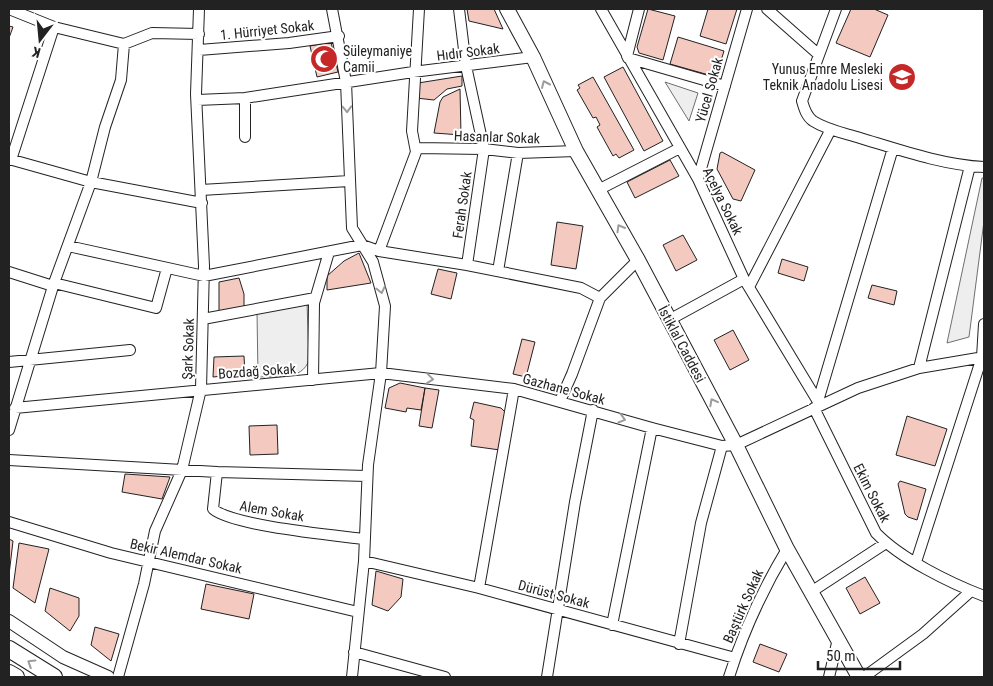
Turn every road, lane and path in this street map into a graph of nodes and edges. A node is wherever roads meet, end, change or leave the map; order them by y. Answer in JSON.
{"nodes":[{"id":1,"x":9,"y":9,"type":"edge"},
{"id":2,"x":199,"y":9,"type":"edge"},
{"id":3,"x":332,"y":9,"type":"edge"},
{"id":4,"x":419,"y":9,"type":"edge"},
{"id":5,"x":458,"y":9,"type":"edge"},
{"id":6,"x":507,"y":9,"type":"edge"},
{"id":7,"x":601,"y":9,"type":"edge"},
{"id":8,"x":639,"y":9,"type":"edge"},
{"id":9,"x":747,"y":9,"type":"edge"},
{"id":10,"x":767,"y":9,"type":"edge"},
{"id":11,"x":836,"y":9,"type":"edge"},
{"id":12,"x":54,"y":27,"type":"junction"},
{"id":13,"x":199,"y":34,"type":"junction"},
{"id":14,"x":339,"y":36,"type":"junction"},
{"id":15,"x":124,"y":44,"type":"junction"},
{"id":16,"x":199,"y":50,"type":"junction"},
{"id":17,"x":818,"y":54,"type":"junction"},
{"id":18,"x":533,"y":57,"type":"junction"},
{"id":19,"x":627,"y":57,"type":"junction"},
{"id":20,"x":466,"y":66,"type":"junction"},
{"id":21,"x":413,"y":72,"type":"junction"},
{"id":22,"x":346,"y":82,"type":"junction"},
{"id":23,"x":725,"y":86,"type":"junction"},
{"id":24,"x":246,"y":98,"type":"junction"},
{"id":25,"x":196,"y":100,"type":"junction"},
{"id":26,"x":830,"y":129,"type":"junction"},
{"id":27,"x":245,"y":137,"type":"dead end"},
{"id":28,"x":417,"y":147,"type":"junction"},
{"id":29,"x":680,"y":148,"type":"junction"},
{"id":30,"x":894,"y":148,"type":"junction"},
{"id":31,"x":484,"y":149,"type":"junction"},
{"id":32,"x":576,"y":151,"type":"junction"},
{"id":33,"x":518,"y":153,"type":"junction"},
{"id":34,"x":10,"y":160,"type":"edge"},
{"id":35,"x":970,"y":166,"type":"junction"},
{"id":36,"x":984,"y":167,"type":"edge"},
{"id":37,"x":698,"y":179,"type":"junction"},
{"id":38,"x":349,"y":181,"type":"junction"},
{"id":39,"x":91,"y":182,"type":"junction"},
{"id":40,"x":201,"y":190,"type":"junction"},
{"id":41,"x":598,"y":190,"type":"junction"},
{"id":42,"x":202,"y":203,"type":"junction"},
{"id":43,"x":362,"y":245,"type":"junction"},
{"id":44,"x":68,"y":246,"type":"junction"},
{"id":45,"x":379,"y":251,"type":"junction"},
{"id":46,"x":329,"y":252,"type":"junction"},
{"id":47,"x":638,"y":260,"type":"junction"},
{"id":48,"x":467,"y":264,"type":"junction"},
{"id":49,"x":167,"y":268,"type":"junction"},
{"id":50,"x":498,"y":271,"type":"junction"},
{"id":51,"x":9,"y":272,"type":"edge"},
{"id":52,"x":204,"y":276,"type":"junction"},
{"id":53,"x":746,"y":283,"type":"junction"},
{"id":54,"x":53,"y":284,"type":"junction"},
{"id":55,"x":315,"y":298,"type":"junction"},
{"id":56,"x":600,"y":298,"type":"junction"},
{"id":57,"x":204,"y":319,"type":"junction"},
{"id":58,"x":669,"y":320,"type":"junction"},
{"id":59,"x":984,"y":324,"type":"edge"},
{"id":60,"x":130,"y":350,"type":"dead end"},
{"id":61,"x":983,"y":357,"type":"edge"},
{"id":62,"x":29,"y":359,"type":"junction"},
{"id":63,"x":9,"y":362,"type":"edge"},
{"id":64,"x":919,"y":368,"type":"junction"},
{"id":65,"x":381,"y":373,"type":"junction"},
{"id":66,"x":313,"y":380,"type":"junction"},
{"id":67,"x":201,"y":389,"type":"junction"},
{"id":68,"x":514,"y":389,"type":"junction"},
{"id":69,"x":560,"y":401,"type":"junction"},
{"id":70,"x":817,"y":405,"type":"junction"},
{"id":71,"x":15,"y":408,"type":"junction"},
{"id":72,"x":593,"y":410,"type":"junction"},
{"id":73,"x":652,"y":428,"type":"junction"},
{"id":74,"x":9,"y":430,"type":"edge"},
{"id":75,"x":729,"y":445,"type":"junction"},
{"id":76,"x":9,"y":460,"type":"edge"},
{"id":77,"x":182,"y":470,"type":"junction"},
{"id":78,"x":218,"y":472,"type":"junction"},
{"id":79,"x":367,"y":476,"type":"junction"},
{"id":80,"x":9,"y":522,"type":"edge"},
{"id":81,"x":364,"y":539,"type":"junction"},
{"id":82,"x":886,"y":543,"type":"junction"},
{"id":83,"x":788,"y":549,"type":"junction"},
{"id":84,"x":148,"y":560,"type":"junction"},
{"id":85,"x":364,"y":561,"type":"junction"},
{"id":86,"x":916,"y":562,"type":"junction"},
{"id":87,"x":479,"y":588,"type":"junction"},
{"id":88,"x":971,"y":591,"type":"junction"},
{"id":89,"x":812,"y":592,"type":"junction"},
{"id":90,"x":984,"y":596,"type":"edge"},
{"id":91,"x":558,"y":609,"type":"junction"},
{"id":92,"x":358,"y":612,"type":"junction"},
{"id":93,"x":9,"y":620,"type":"edge"},
{"id":94,"x":612,"y":624,"type":"junction"},
{"id":95,"x":838,"y":639,"type":"junction"},
{"id":96,"x":679,"y":644,"type":"junction"},
{"id":97,"x":9,"y":649,"type":"edge"},
{"id":98,"x":354,"y":652,"type":"junction"},
{"id":99,"x":735,"y":658,"type":"junction"},
{"id":100,"x":9,"y":673,"type":"edge"},
{"id":101,"x":16,"y":677,"type":"edge"},
{"id":102,"x":54,"y":677,"type":"edge"},
{"id":103,"x":108,"y":677,"type":"edge"},
{"id":104,"x":118,"y":677,"type":"edge"},
{"id":105,"x":352,"y":677,"type":"edge"},
{"id":106,"x":446,"y":677,"type":"edge"},
{"id":107,"x":547,"y":677,"type":"edge"},
{"id":108,"x":729,"y":677,"type":"edge"},
{"id":109,"x":829,"y":677,"type":"edge"},
{"id":110,"x":859,"y":677,"type":"edge"},
{"id":111,"x":864,"y":677,"type":"edge"}],
"edges":[{"from":1,"to":12,"type":"street"},
{"from":2,"to":13,"type":"street","name":"Şark Sokak"},
{"from":3,"to":14,"type":"street"},
{"from":4,"to":21,"type":"street"},
{"from":5,"to":20,"type":"street"},
{"from":6,"to":18,"type":"main road","name":"İstiklal Caddesi"},
{"from":7,"to":19,"type":"street","name":"Açelya Sokak"},
{"from":8,"to":19,"type":"street"},
{"from":9,"to":23,"type":"street","name":"Yücel Sokak"},
{"from":10,"to":17,"type":"street"},
{"from":11,"to":17,"type":"street"},
{"from":12,"to":15,"type":"street"},
{"from":12,"to":34,"type":"street"},
{"from":13,"to":15,"type":"street"},
{"from":13,"to":16,"type":"street","name":"Şark Sokak"},
{"from":14,"to":16,"type":"street","name":"1. Hürriyet Sokak"},
{"from":14,"to":22,"type":"street"},
{"from":15,"to":39,"type":"street"},
{"from":16,"to":25,"type":"street","name":"Şark Sokak"},
{"from":17,"to":26,"type":"street"},
{"from":18,"to":20,"type":"street","name":"Hıdır Sokak"},
{"from":32,"to":18,"type":"main road","name":"İstiklal Caddesi","one_way":true},
{"from":19,"to":23,"type":"street"},
{"from":19,"to":29,"type":"street","name":"Açelya Sokak"},
{"from":20,"to":21,"type":"street","name":"Hıdır Sokak"},
{"from":20,"to":31,"type":"street"},
{"from":21,"to":22,"type":"street","name":"Hıdır Sokak"},
{"from":21,"to":28,"type":"street"},
{"from":22,"to":24,"type":"street","name":"Hıdır Sokak"},
{"from":22,"to":38,"type":"street","one_way":true},
{"from":23,"to":37,"type":"street","name":"Yücel Sokak"},
{"from":24,"to":25,"type":"street","name":"Hıdır Sokak"},
{"from":24,"to":27,"type":"street"},
{"from":25,"to":40,"type":"street","name":"Şark Sokak"},
{"from":26,"to":30,"type":"street"},
{"from":26,"to":53,"type":"street"},
{"from":28,"to":31,"type":"street","name":"Hasanlar Sokak"},
{"from":28,"to":45,"type":"street"},
{"from":29,"to":37,"type":"street","name":"Açelya Sokak"},
{"from":29,"to":41,"type":"street"},
{"from":30,"to":35,"type":"street"},
{"from":30,"to":70,"type":"street"},
{"from":31,"to":33,"type":"street","name":"Hasanlar Sokak"},
{"from":31,"to":48,"type":"street","name":"Ferah Sokak"},
{"from":32,"to":33,"type":"street","name":"Hasanlar Sokak"},
{"from":32,"to":41,"type":"main road","name":"İstiklal Caddesi"},
{"from":33,"to":50,"type":"street"},
{"from":34,"to":39,"type":"street"},
{"from":35,"to":36,"type":"street"},
{"from":35,"to":64,"type":"street"},
{"from":37,"to":53,"type":"street","name":"Açelya Sokak"},
{"from":38,"to":40,"type":"street"},
{"from":38,"to":43,"type":"street"},
{"from":39,"to":42,"type":"street"},
{"from":39,"to":44,"type":"street"},
{"from":40,"to":42,"type":"street","name":"Şark Sokak"},
{"from":47,"to":41,"type":"main road","name":"İstiklal Caddesi","one_way":true},
{"from":42,"to":52,"type":"street","name":"Şark Sokak"},
{"from":43,"to":45,"type":"street"},
{"from":43,"to":46,"type":"street"},
{"from":43,"to":65,"type":"street","one_way":true},
{"from":44,"to":49,"type":"street"},
{"from":44,"to":54,"type":"street"},
{"from":45,"to":48,"type":"street"},
{"from":46,"to":52,"type":"street"},
{"from":46,"to":55,"type":"street"},
{"from":47,"to":56,"type":"street"},
{"from":47,"to":58,"type":"main road","name":"İstiklal Caddesi"},
{"from":48,"to":50,"type":"street"},
{"from":49,"to":52,"type":"street"},
{"from":49,"to":54,"type":"street"},
{"from":50,"to":56,"type":"street"},
{"from":51,"to":54,"type":"street"},
{"from":52,"to":57,"type":"street","name":"Şark Sokak"},
{"from":53,"to":58,"type":"street"},
{"from":53,"to":70,"type":"street","name":"Açelya Sokak"},
{"from":54,"to":62,"type":"street"},
{"from":55,"to":57,"type":"street"},
{"from":55,"to":66,"type":"street"},
{"from":56,"to":69,"type":"street"},
{"from":57,"to":67,"type":"street","name":"Şark Sokak"},
{"from":75,"to":58,"type":"main road","name":"İstiklal Caddesi","one_way":true},
{"from":59,"to":61,"type":"street"},
{"from":60,"to":62,"type":"street"},
{"from":61,"to":64,"type":"street"},
{"from":61,"to":86,"type":"street"},
{"from":62,"to":63,"type":"street"},
{"from":62,"to":71,"type":"street"},
{"from":64,"to":70,"type":"street"},
{"from":65,"to":66,"type":"street","name":"Bozdağ Sokak"},
{"from":65,"to":68,"type":"street","name":"Gazhane Sokak","one_way":true},
{"from":65,"to":79,"type":"street"},
{"from":66,"to":67,"type":"street","name":"Bozdağ Sokak"},
{"from":67,"to":71,"type":"street","name":"Bozdağ Sokak"},
{"from":67,"to":77,"type":"street","name":"Şark Sokak"},
{"from":68,"to":69,"type":"street","name":"Gazhane Sokak"},
{"from":68,"to":87,"type":"street"},
{"from":69,"to":72,"type":"street","name":"Gazhane Sokak"},
{"from":70,"to":75,"type":"street"},
{"from":70,"to":82,"type":"street","name":"Ekim Sokak"},
{"from":71,"to":74,"type":"street"},
{"from":72,"to":73,"type":"street","name":"Gazhane Sokak","one_way":true},
{"from":72,"to":91,"type":"street"},
{"from":73,"to":75,"type":"street","name":"Gazhane Sokak"},
{"from":73,"to":94,"type":"street"},
{"from":75,"to":83,"type":"main road","name":"İstiklal Caddesi"},
{"from":75,"to":96,"type":"street"},
{"from":76,"to":77,"type":"street"},
{"from":77,"to":78,"type":"street"},
{"from":77,"to":84,"type":"street","name":"Şark Sokak"},
{"from":78,"to":79,"type":"street"},
{"from":78,"to":81,"type":"street","name":"Alem Sokak"},
{"from":79,"to":81,"type":"street"},
{"from":80,"to":84,"type":"street","name":"Bekir Alemdar Sokak"},
{"from":81,"to":85,"type":"street"},
{"from":82,"to":86,"type":"street","name":"Ekim Sokak"},
{"from":82,"to":89,"type":"street"},
{"from":83,"to":89,"type":"main road","name":"İstiklal Caddesi"},
{"from":83,"to":99,"type":"street","name":"Baştürk Sokak"},
{"from":84,"to":92,"type":"street","name":"Bekir Alemdar Sokak"},
{"from":84,"to":104,"type":"street","name":"Şark Sokak"},
{"from":85,"to":87,"type":"street","name":"Dürüst Sokak"},
{"from":85,"to":92,"type":"street"},
{"from":86,"to":88,"type":"street","name":"Ekim Sokak"},
{"from":87,"to":91,"type":"street","name":"Dürüst Sokak"},
{"from":88,"to":90,"type":"street","name":"Ekim Sokak"},
{"from":88,"to":111,"type":"street"},
{"from":89,"to":95,"type":"main road","name":"İstiklal Caddesi"},
{"from":91,"to":94,"type":"street","name":"Dürüst Sokak"},
{"from":91,"to":107,"type":"street"},
{"from":92,"to":98,"type":"street"},
{"from":93,"to":103,"type":"street"},
{"from":94,"to":96,"type":"street","name":"Dürüst Sokak"},
{"from":95,"to":109,"type":"street"},
{"from":95,"to":110,"type":"main road","name":"İstiklal Caddesi"},
{"from":96,"to":99,"type":"street","name":"Dürüst Sokak"},
{"from":102,"to":97,"type":"highway","one_way":true},
{"from":98,"to":105,"type":"street"},
{"from":98,"to":106,"type":"street"},
{"from":99,"to":108,"type":"street","name":"Baştürk Sokak"},
{"from":100,"to":101,"type":"highway"}]}
